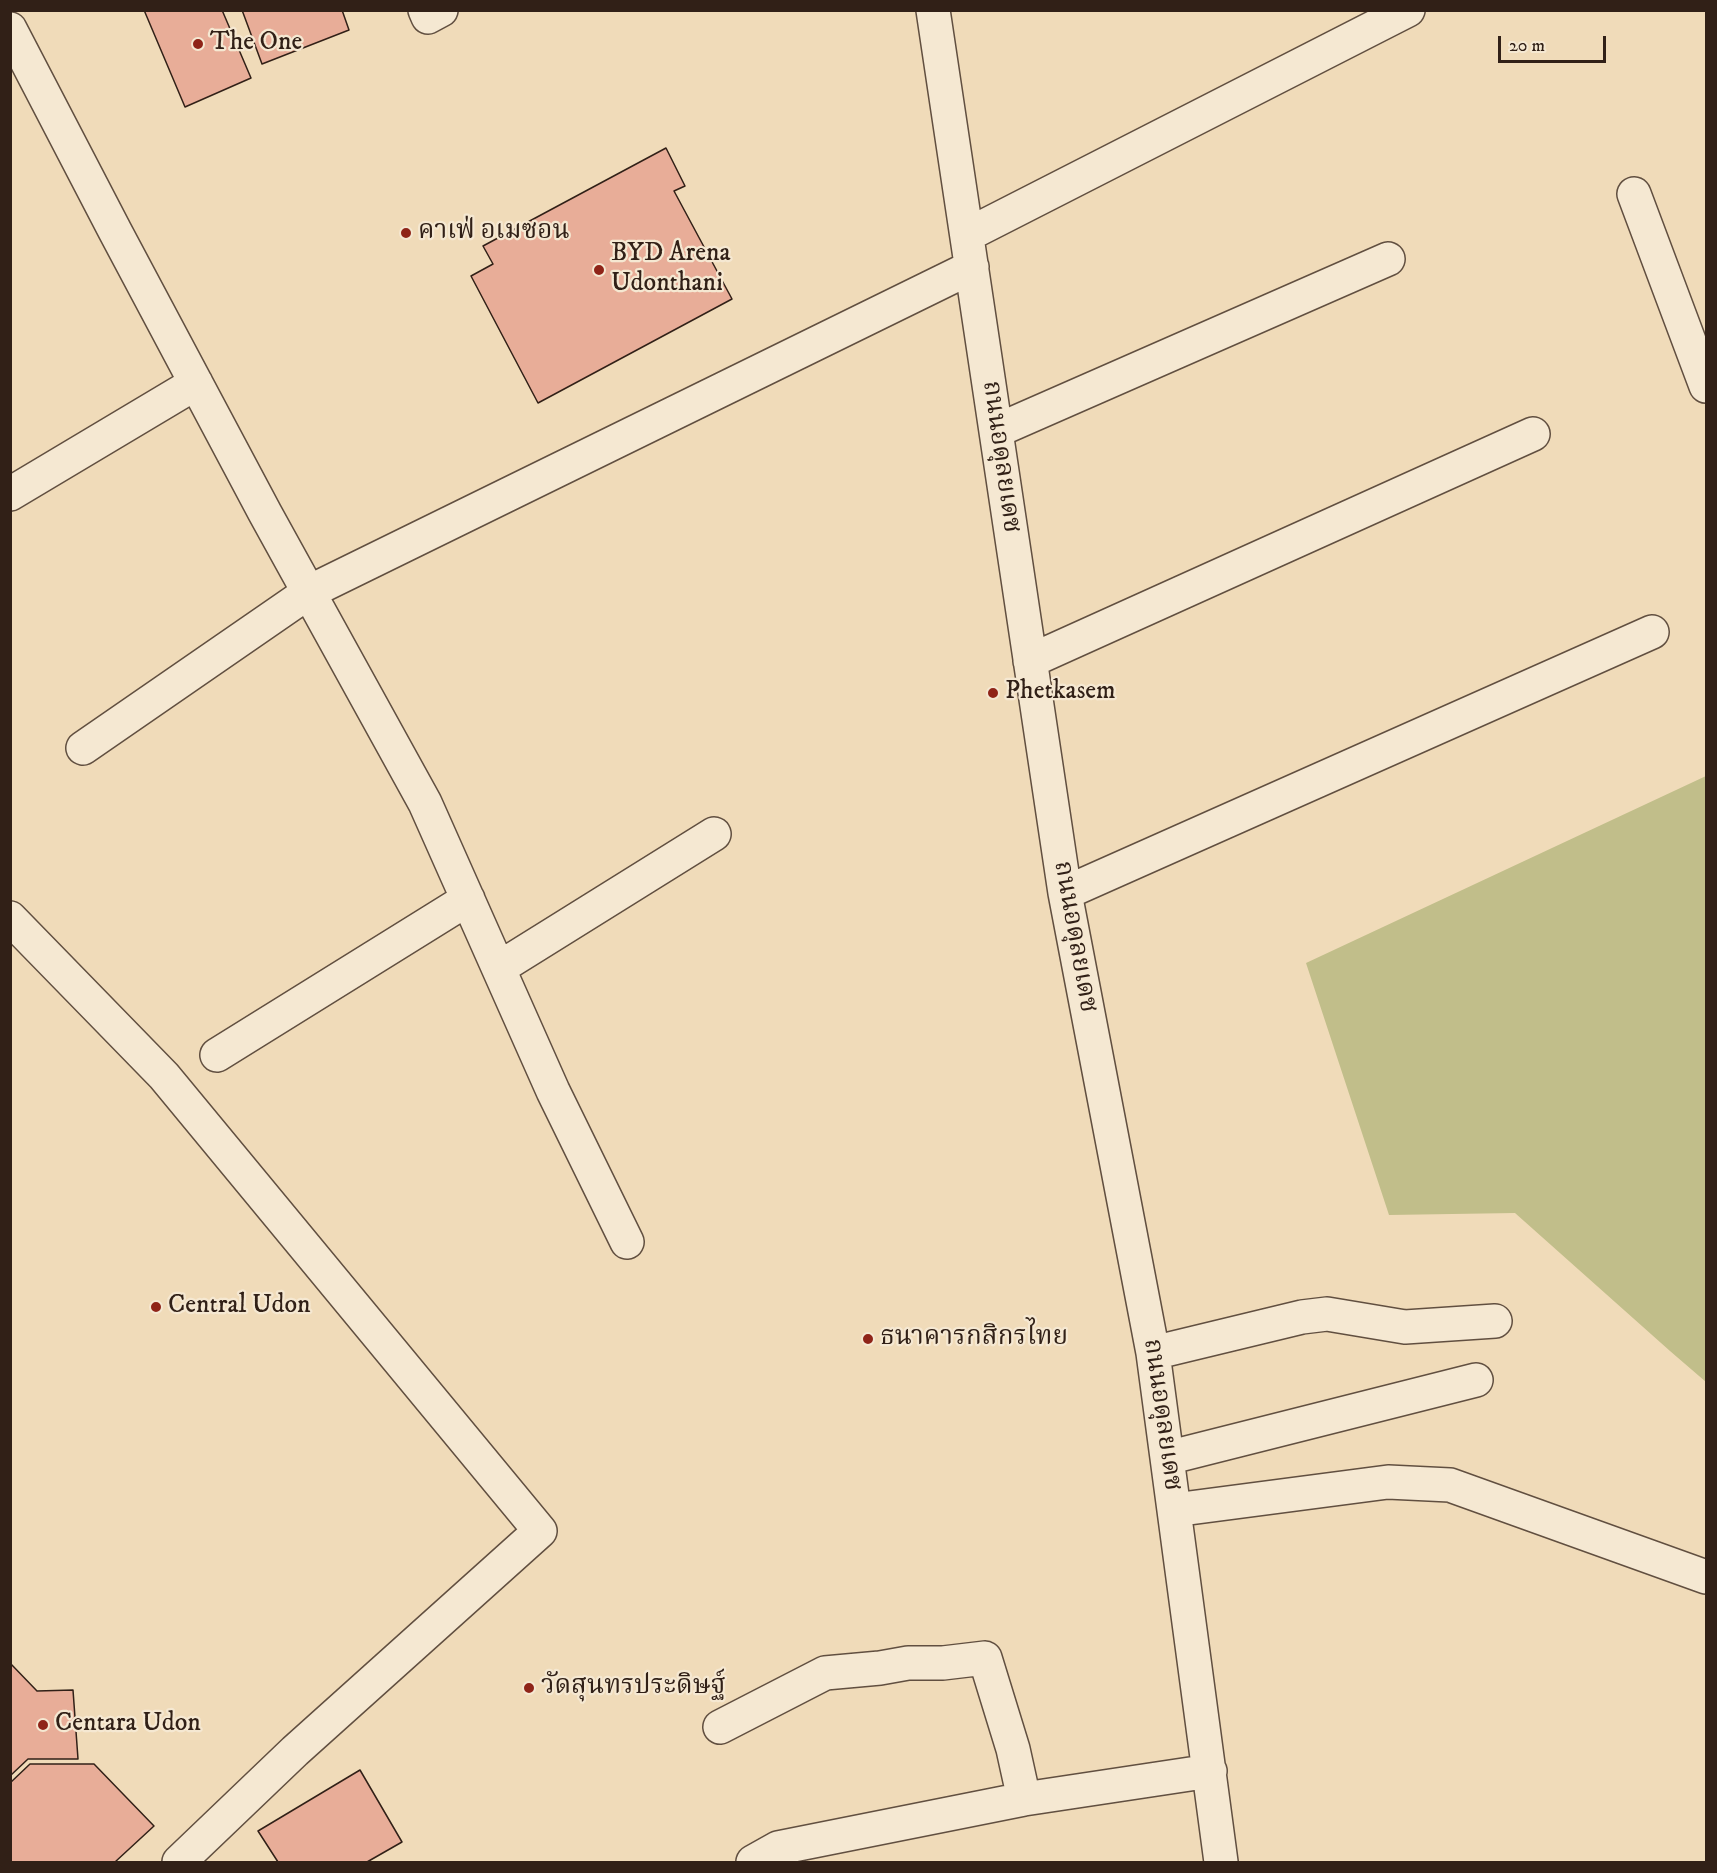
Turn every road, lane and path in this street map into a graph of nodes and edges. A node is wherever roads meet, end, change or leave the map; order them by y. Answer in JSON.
{"nodes":[{"id":1,"x":425,"y":10,"type":"edge"},
{"id":2,"x":441,"y":10,"type":"edge"},
{"id":3,"x":933,"y":10,"type":"edge"},
{"id":4,"x":1408,"y":10,"type":"edge"},
{"id":5,"x":10,"y":29,"type":"edge"},
{"id":6,"x":1634,"y":194,"type":"dead end"},
{"id":7,"x":967,"y":236,"type":"junction"},
{"id":8,"x":1388,"y":259,"type":"dead end"},
{"id":9,"x":972,"y":267,"type":"junction"},
{"id":10,"x":196,"y":383,"type":"junction"},
{"id":11,"x":1707,"y":386,"type":"edge"},
{"id":12,"x":996,"y":431,"type":"junction"},
{"id":13,"x":1533,"y":434,"type":"dead end"},
{"id":14,"x":10,"y":494,"type":"edge"},
{"id":15,"x":309,"y":592,"type":"junction"},
{"id":16,"x":1652,"y":632,"type":"dead end"},
{"id":17,"x":1030,"y":661,"type":"junction"},
{"id":18,"x":84,"y":748,"type":"dead end"},
{"id":19,"x":714,"y":834,"type":"dead end"},
{"id":20,"x":1065,"y":893,"type":"junction"},
{"id":21,"x":468,"y":899,"type":"junction"},
{"id":22,"x":10,"y":918,"type":"edge"},
{"id":23,"x":499,"y":968,"type":"junction"},
{"id":24,"x":217,"y":1055,"type":"dead end"},
{"id":25,"x":627,"y":1242,"type":"dead end"},
{"id":26,"x":1495,"y":1321,"type":"dead end"},
{"id":27,"x":1153,"y":1353,"type":"junction"},
{"id":28,"x":1476,"y":1380,"type":"dead end"},
{"id":29,"x":1167,"y":1458,"type":"junction"},
{"id":30,"x":1174,"y":1510,"type":"junction"},
{"id":31,"x":1707,"y":1577,"type":"edge"},
{"id":32,"x":720,"y":1727,"type":"dead end"},
{"id":33,"x":1210,"y":1771,"type":"junction"},
{"id":34,"x":1024,"y":1799,"type":"junction"},
{"id":35,"x":179,"y":1863,"type":"edge"},
{"id":36,"x":753,"y":1863,"type":"edge"},
{"id":37,"x":1221,"y":1863,"type":"edge"}],
"edges":[{"from":1,"to":2,"type":"street"},
{"from":3,"to":7,"type":"street","name":"ถนนอดุลยเดช"},
{"from":4,"to":7,"type":"street"},
{"from":5,"to":10,"type":"street"},
{"from":6,"to":11,"type":"street"},
{"from":7,"to":9,"type":"street","name":"ถนนอดุลยเดช"},
{"from":8,"to":12,"type":"street"},
{"from":9,"to":12,"type":"street","name":"ถนนอดุลยเดช"},
{"from":9,"to":15,"type":"street"},
{"from":10,"to":14,"type":"street"},
{"from":10,"to":15,"type":"street"},
{"from":12,"to":17,"type":"street","name":"ถนนอดุลยเดช"},
{"from":13,"to":17,"type":"street"},
{"from":15,"to":18,"type":"street"},
{"from":15,"to":21,"type":"street"},
{"from":16,"to":20,"type":"street"},
{"from":17,"to":20,"type":"street","name":"ถนนอดุลยเดช"},
{"from":19,"to":23,"type":"street"},
{"from":20,"to":27,"type":"street","name":"ถนนอดุลยเดช"},
{"from":21,"to":23,"type":"street"},
{"from":21,"to":24,"type":"street"},
{"from":22,"to":35,"type":"street"},
{"from":23,"to":25,"type":"street"},
{"from":26,"to":27,"type":"street"},
{"from":27,"to":29,"type":"street","name":"ถนนอดุลยเดช"},
{"from":28,"to":29,"type":"street"},
{"from":29,"to":30,"type":"street","name":"ถนนอดุลยเดช"},
{"from":30,"to":31,"type":"street"},
{"from":30,"to":33,"type":"street","name":"ถนนอดุลยเดช"},
{"from":32,"to":34,"type":"street"},
{"from":33,"to":34,"type":"street"},
{"from":33,"to":37,"type":"street","name":"ถนนอดุลยเดช"},
{"from":34,"to":36,"type":"street"}]}
